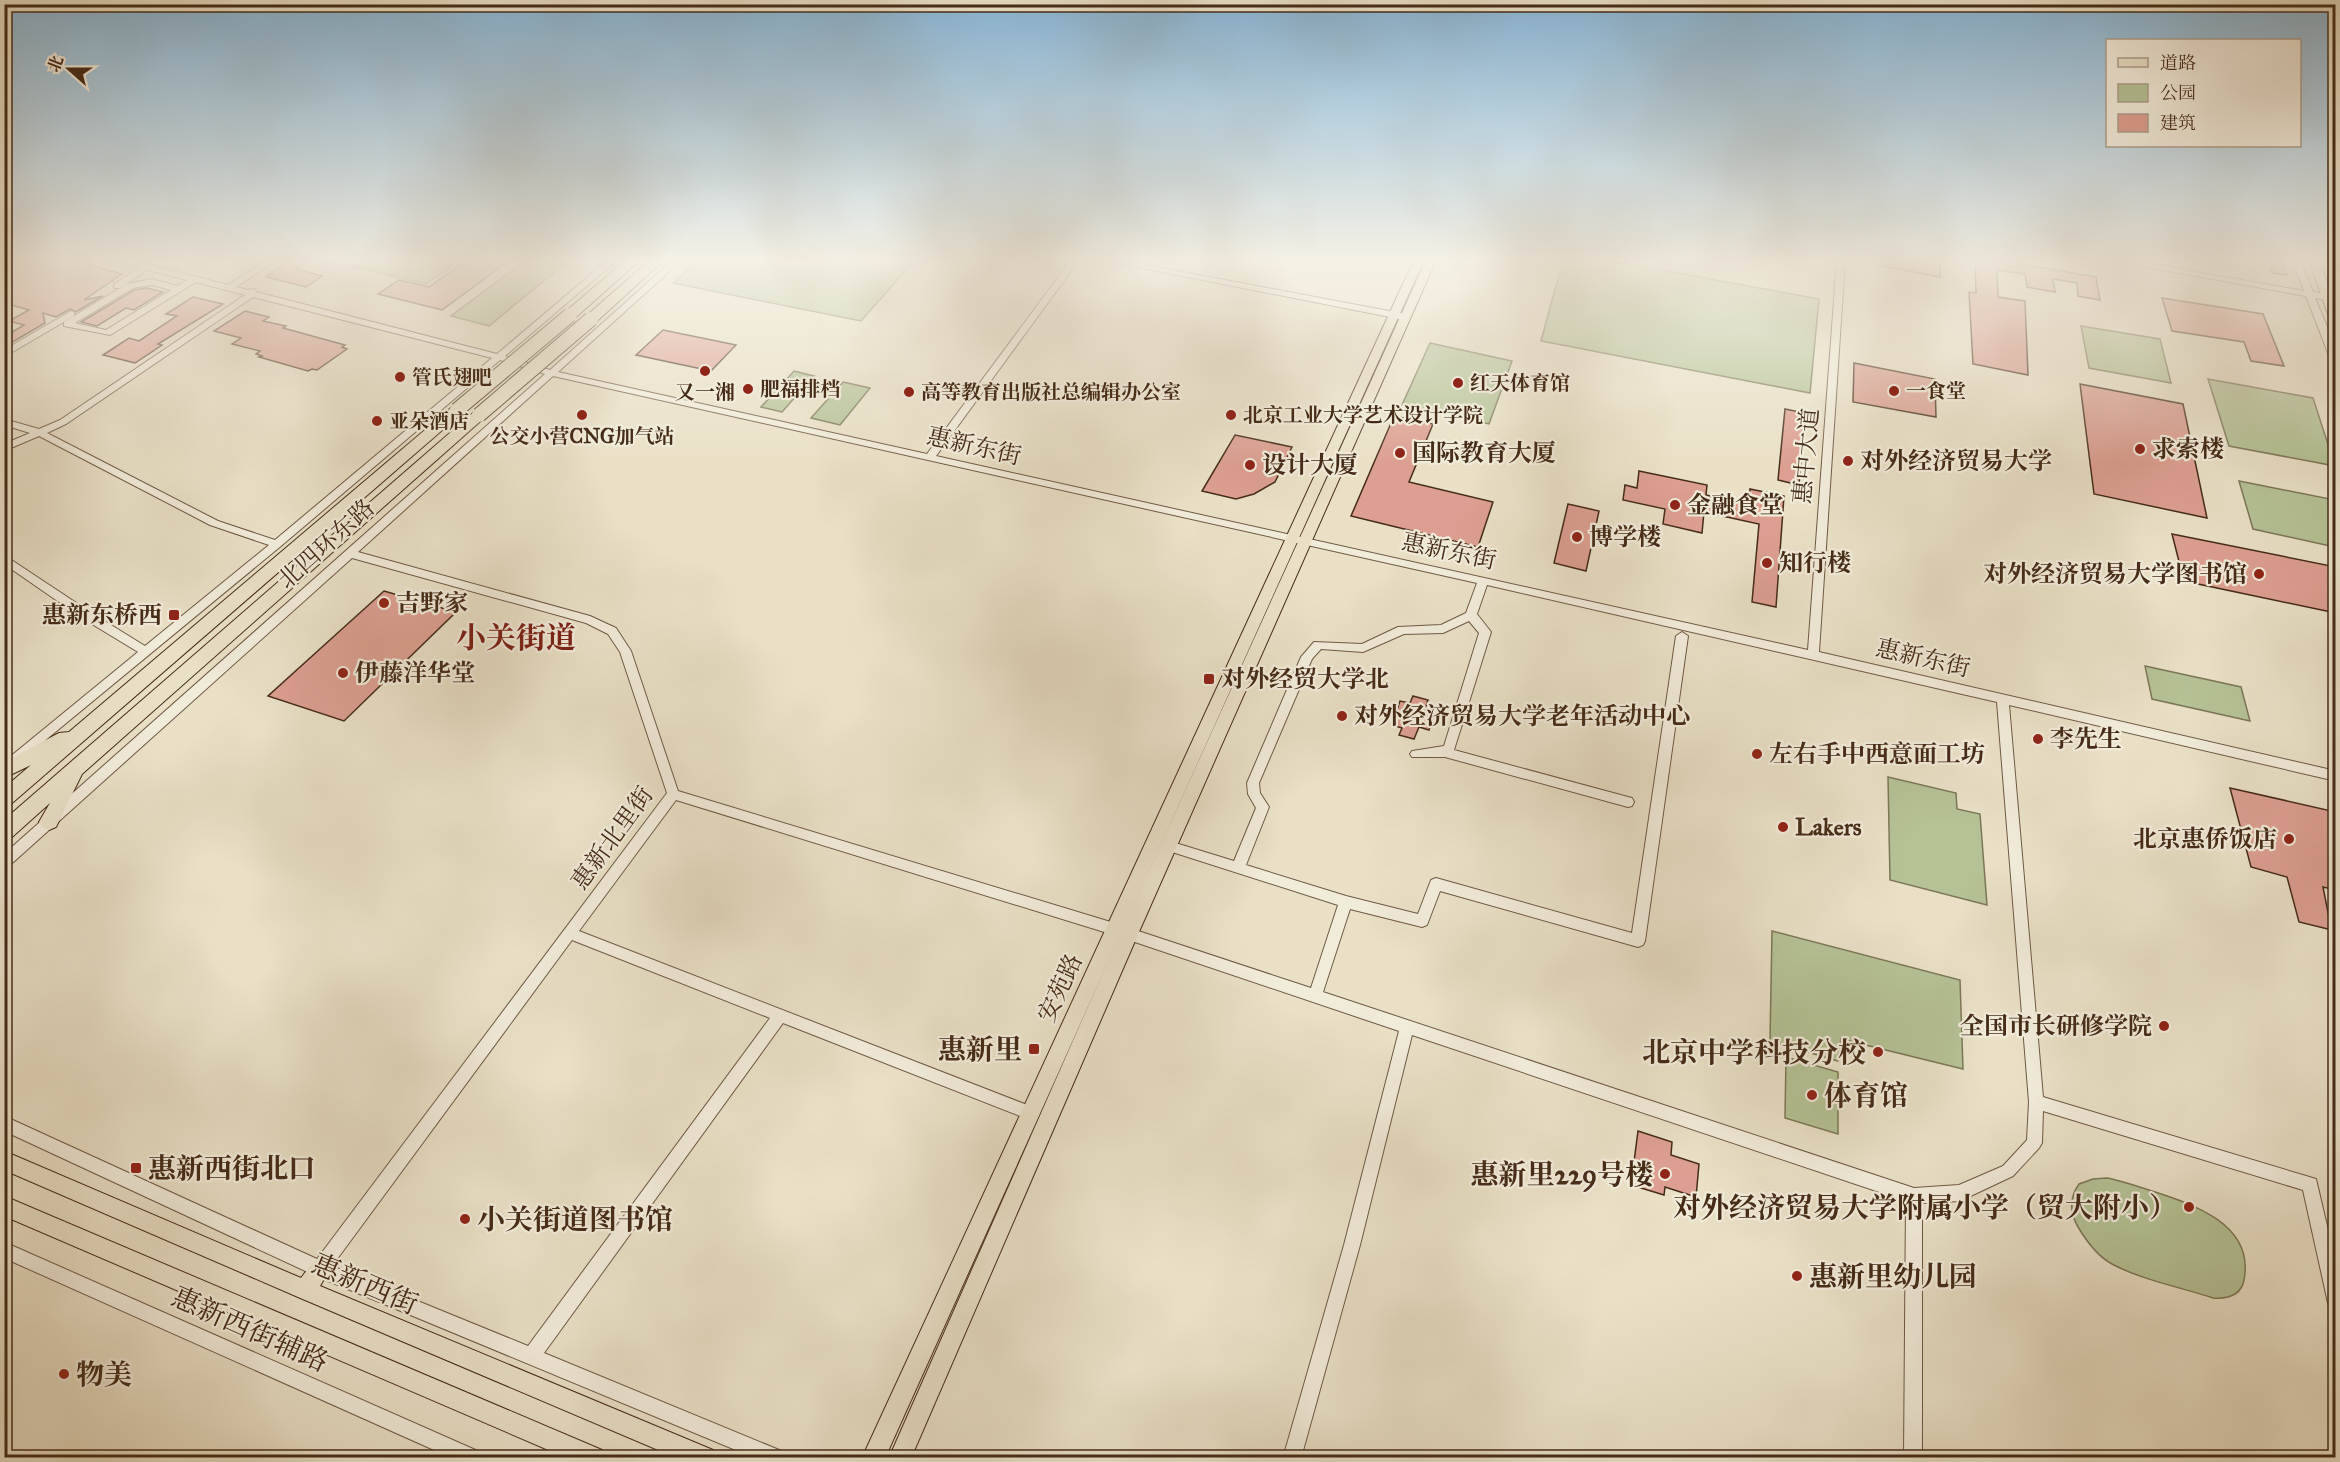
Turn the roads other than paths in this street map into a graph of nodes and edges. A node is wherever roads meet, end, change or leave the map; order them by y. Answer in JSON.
{"nodes":[{"id":1,"x":45,"y":328,"type":"edge"},
{"id":2,"x":86,"y":328,"type":"edge"},
{"id":3,"x":115,"y":328,"type":"edge"},
{"id":4,"x":198,"y":328,"type":"edge"},
{"id":5,"x":400,"y":328,"type":"edge"},
{"id":6,"x":533,"y":328,"type":"edge"},
{"id":7,"x":554,"y":328,"type":"edge"},
{"id":8,"x":561,"y":328,"type":"edge"},
{"id":9,"x":581,"y":328,"type":"edge"},
{"id":10,"x":602,"y":328,"type":"edge"},
{"id":11,"x":1024,"y":328,"type":"edge"},
{"id":12,"x":1393,"y":328,"type":"edge"},
{"id":13,"x":1836,"y":328,"type":"edge"},
{"id":14,"x":2322,"y":328,"type":"edge"},
{"id":15,"x":593,"y":336,"type":"junction"},
{"id":16,"x":4,"y":354,"type":"edge"},
{"id":17,"x":503,"y":354,"type":"junction"},
{"id":18,"x":2336,"y":361,"type":"edge"},
{"id":19,"x":551,"y":373,"type":"junction"},
{"id":20,"x":459,"y":392,"type":"junction"},
{"id":21,"x":515,"y":406,"type":"junction"},
{"id":22,"x":4,"y":422,"type":"edge"},
{"id":23,"x":38,"y":432,"type":"junction"},
{"id":24,"x":4,"y":448,"type":"edge"},
{"id":25,"x":928,"y":458,"type":"junction"},
{"id":26,"x":1298,"y":539,"type":"junction"},
{"id":27,"x":277,"y":544,"type":"junction"},
{"id":28,"x":351,"y":554,"type":"junction"},
{"id":29,"x":4,"y":558,"type":"edge"},
{"id":30,"x":1483,"y":580,"type":"junction"},
{"id":31,"x":1472,"y":615,"type":"junction"},
{"id":32,"x":1682,"y":636,"type":"dead end"},
{"id":33,"x":146,"y":652,"type":"junction"},
{"id":34,"x":1813,"y":655,"type":"junction"},
{"id":35,"x":2003,"y":698,"type":"junction"},
{"id":36,"x":99,"y":720,"type":"junction"},
{"id":37,"x":1445,"y":752,"type":"junction"},
{"id":38,"x":1416,"y":754,"type":"dead end"},
{"id":39,"x":78,"y":767,"type":"junction"},
{"id":40,"x":4,"y":770,"type":"edge"},
{"id":41,"x":2336,"y":776,"type":"edge"},
{"id":42,"x":673,"y":794,"type":"junction"},
{"id":43,"x":4,"y":799,"type":"edge"},
{"id":44,"x":1628,"y":802,"type":"dead end"},
{"id":45,"x":49,"y":822,"type":"junction"},
{"id":46,"x":4,"y":832,"type":"edge"},
{"id":47,"x":1168,"y":846,"type":"junction"},
{"id":48,"x":4,"y":862,"type":"edge"},
{"id":49,"x":1238,"y":868,"type":"junction"},
{"id":50,"x":1346,"y":902,"type":"junction"},
{"id":51,"x":1122,"y":932,"type":"junction"},
{"id":52,"x":570,"y":933,"type":"junction"},
{"id":53,"x":1315,"y":996,"type":"junction"},
{"id":54,"x":780,"y":1015,"type":"junction"},
{"id":55,"x":1407,"y":1027,"type":"junction"},
{"id":56,"x":2036,"y":1102,"type":"junction"},
{"id":57,"x":1030,"y":1113,"type":"junction"},
{"id":58,"x":4,"y":1123,"type":"edge"},
{"id":59,"x":4,"y":1160,"type":"edge"},
{"id":60,"x":1914,"y":1196,"type":"junction"},
{"id":61,"x":4,"y":1206,"type":"edge"},
{"id":62,"x":4,"y":1250,"type":"edge"},
{"id":63,"x":321,"y":1269,"type":"junction"},
{"id":64,"x":305,"y":1290,"type":"junction"},
{"id":65,"x":2336,"y":1303,"type":"edge"},
{"id":66,"x":531,"y":1356,"type":"junction"},
{"id":67,"x":474,"y":1458,"type":"edge"},
{"id":68,"x":594,"y":1458,"type":"edge"},
{"id":69,"x":705,"y":1458,"type":"edge"},
{"id":70,"x":778,"y":1458,"type":"edge"},
{"id":71,"x":873,"y":1458,"type":"edge"},
{"id":72,"x":900,"y":1458,"type":"edge"},
{"id":73,"x":1292,"y":1458,"type":"edge"},
{"id":74,"x":1913,"y":1458,"type":"edge"}],
"edges":[{"from":1,"to":16,"type":"street"},
{"from":2,"to":3,"type":"street"},
{"from":4,"to":23,"type":"street"},
{"from":5,"to":17,"type":"street","name":"惠新东街"},
{"from":6,"to":17,"type":"street","name":"北四环东路"},
{"from":7,"to":36,"type":"highway","name":"北四环东路","bridge":true},
{"from":8,"to":15,"type":"street"},
{"from":9,"to":39,"type":"highway","name":"北四环东路","bridge":true},
{"from":10,"to":15,"type":"street","name":"北四环东路"},
{"from":11,"to":25,"type":"street"},
{"from":12,"to":26,"type":"main road"},
{"from":13,"to":34,"type":"street","name":"惠中大道"},
{"from":14,"to":18,"type":"street"},
{"from":15,"to":19,"type":"street","name":"北四环东路"},
{"from":17,"to":19,"type":"street","name":"惠新东街"},
{"from":17,"to":20,"type":"street","name":"北四环东路"},
{"from":19,"to":21,"type":"street","name":"北四环东路"},
{"from":19,"to":25,"type":"street","name":"惠新东街"},
{"from":20,"to":21,"type":"street"},
{"from":20,"to":27,"type":"street","name":"北四环东路"},
{"from":21,"to":28,"type":"street","name":"北四环东路"},
{"from":22,"to":23,"type":"street"},
{"from":23,"to":24,"type":"street"},
{"from":23,"to":27,"type":"street"},
{"from":25,"to":26,"type":"street","name":"惠新东街"},
{"from":26,"to":30,"type":"street","name":"惠新东街"},
{"from":26,"to":47,"type":"main road","name":"安苑路"},
{"from":26,"to":51,"type":"main road","name":"安苑路"},
{"from":27,"to":33,"type":"street","name":"北四环东路"},
{"from":28,"to":42,"type":"street","name":"惠新北里街"},
{"from":28,"to":45,"type":"street","name":"北四环东路"},
{"from":29,"to":33,"type":"street"},
{"from":30,"to":31,"type":"street"},
{"from":30,"to":34,"type":"street","name":"惠新东街"},
{"from":31,"to":37,"type":"street"},
{"from":31,"to":49,"type":"street"},
{"from":32,"to":50,"type":"street"},
{"from":33,"to":40,"type":"street","name":"北四环东路"},
{"from":34,"to":35,"type":"street","name":"惠新东街"},
{"from":35,"to":41,"type":"street","name":"惠新东街"},
{"from":35,"to":56,"type":"street"},
{"from":36,"to":40,"type":"highway"},
{"from":36,"to":43,"type":"highway","name":"北四环东路"},
{"from":37,"to":38,"type":"street"},
{"from":37,"to":44,"type":"street"},
{"from":39,"to":45,"type":"highway"},
{"from":39,"to":46,"type":"highway","name":"北四环东路"},
{"from":42,"to":51,"type":"street"},
{"from":42,"to":52,"type":"street","name":"惠新北里街"},
{"from":45,"to":48,"type":"street","name":"北四环东路"},
{"from":47,"to":49,"type":"street"},
{"from":47,"to":51,"type":"main road","name":"安苑路"},
{"from":49,"to":50,"type":"street"},
{"from":50,"to":53,"type":"street"},
{"from":51,"to":53,"type":"street"},
{"from":51,"to":57,"type":"main road","name":"安苑路"},
{"from":51,"to":72,"type":"main road","name":"安苑路"},
{"from":52,"to":54,"type":"street"},
{"from":52,"to":63,"type":"street","name":"惠新北里街"},
{"from":53,"to":55,"type":"street"},
{"from":54,"to":57,"type":"street"},
{"from":54,"to":66,"type":"street"},
{"from":55,"to":60,"type":"street"},
{"from":55,"to":73,"type":"street"},
{"from":56,"to":60,"type":"street"},
{"from":56,"to":65,"type":"street"},
{"from":57,"to":71,"type":"main road","name":"安苑路"},
{"from":58,"to":63,"type":"street","name":"惠新西街"},
{"from":59,"to":64,"type":"main road","name":"惠新西街"},
{"from":60,"to":74,"type":"street"},
{"from":61,"to":68,"type":"main road"},
{"from":62,"to":67,"type":"street","name":"惠新西街辅路"},
{"from":63,"to":64,"type":"main road"},
{"from":63,"to":66,"type":"street"},
{"from":64,"to":69,"type":"main road","name":"惠新西街"},
{"from":66,"to":70,"type":"street"}]}
